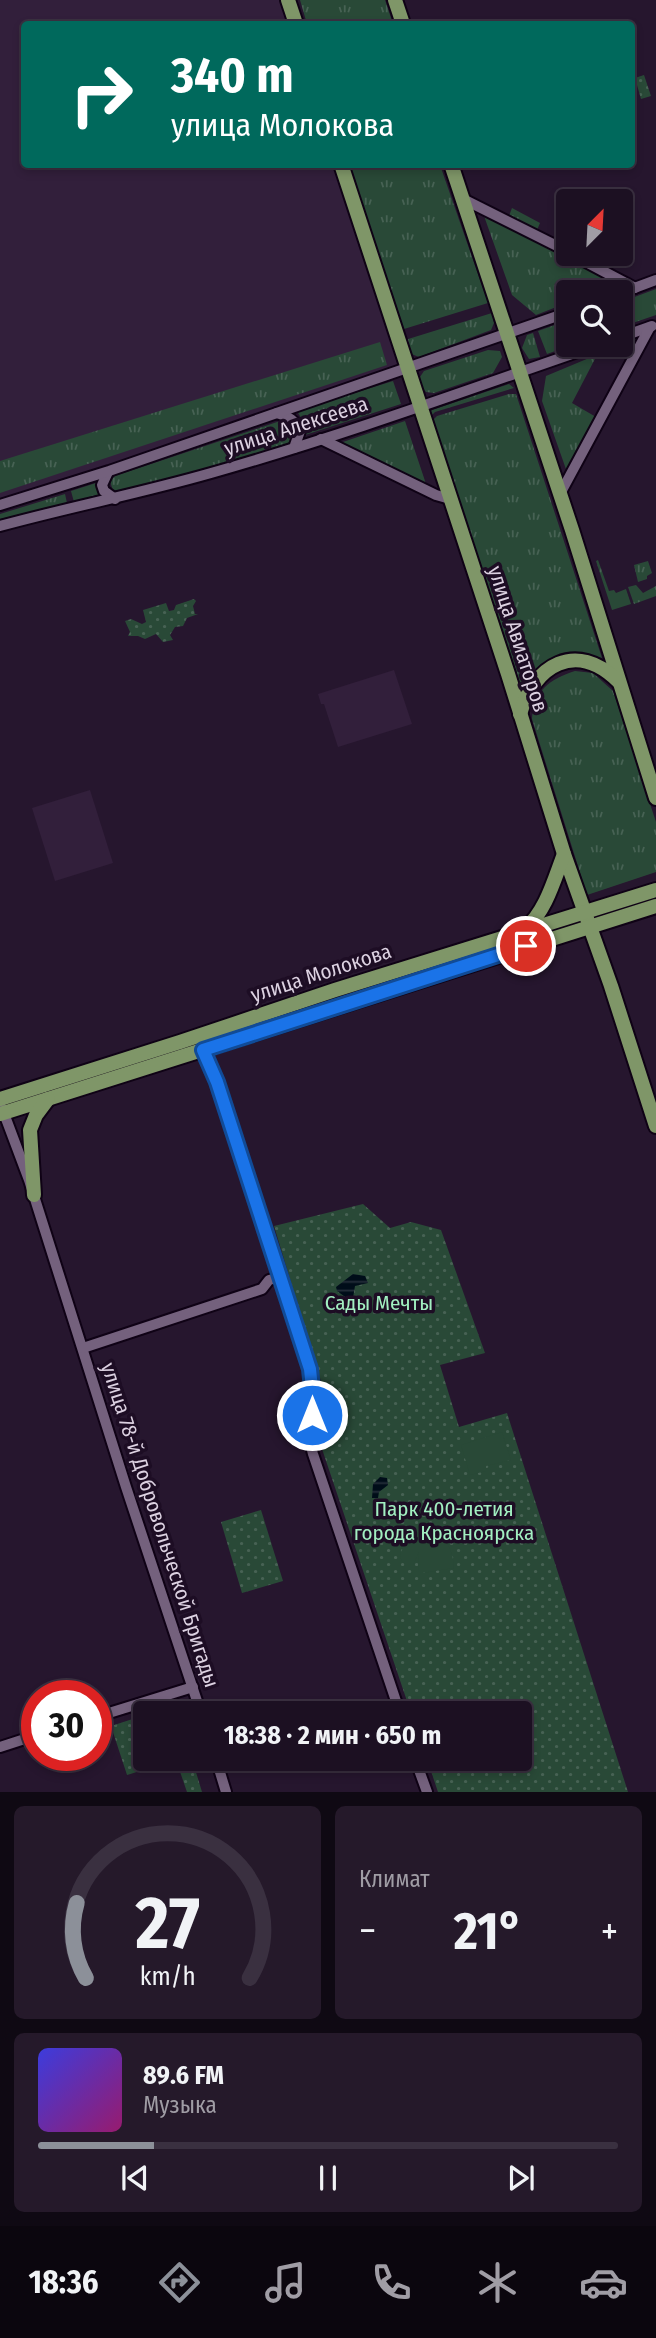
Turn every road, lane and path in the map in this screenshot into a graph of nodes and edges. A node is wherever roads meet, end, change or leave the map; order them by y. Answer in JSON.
{"nodes":[{"id":1,"x":288,"y":0,"type":"edge"},
{"id":2,"x":395,"y":0,"type":"edge"},
{"id":3,"x":295,"y":21,"type":"edge"},
{"id":4,"x":402,"y":21,"type":"edge"},
{"id":5,"x":342,"y":168,"type":"edge"},
{"id":6,"x":452,"y":168,"type":"edge"},
{"id":7,"x":463,"y":199,"type":"junction"},
{"id":8,"x":556,"y":246,"type":"edge"},
{"id":9,"x":594,"y":266,"type":"edge"},
{"id":10,"x":656,"y":280,"type":"edge"},
{"id":11,"x":635,"y":288,"type":"joint"},
{"id":12,"x":556,"y":317,"type":"edge"},
{"id":13,"x":653,"y":326,"type":"edge"},
{"id":14,"x":633,"y":333,"type":"edge"},
{"id":15,"x":507,"y":335,"type":"junction"},
{"id":16,"x":563,"y":357,"type":"edge"},
{"id":17,"x":409,"y":368,"type":"junction"},
{"id":18,"x":519,"y":372,"type":"junction"},
{"id":19,"x":422,"y":407,"type":"junction"},
{"id":20,"x":277,"y":413,"type":"junction"},
{"id":21,"x":321,"y":439,"type":"junction"},
{"id":22,"x":294,"y":448,"type":"junction"},
{"id":23,"x":108,"y":472,"type":"junction"},
{"id":24,"x":560,"y":494,"type":"junction"},
{"id":25,"x":115,"y":499,"type":"junction"},
{"id":26,"x":450,"y":499,"type":"junction"},
{"id":27,"x":0,"y":505,"type":"edge"},
{"id":28,"x":0,"y":526,"type":"edge"},
{"id":29,"x":619,"y":682,"type":"junction"},
{"id":30,"x":520,"y":714,"type":"junction"},
{"id":31,"x":656,"y":798,"type":"edge"},
{"id":32,"x":564,"y":854,"type":"junction"},
{"id":33,"x":656,"y":890,"type":"edge"},
{"id":34,"x":656,"y":906,"type":"edge"},
{"id":35,"x":587,"y":920,"type":"junction"},
{"id":36,"x":520,"y":933,"type":"junction"},
{"id":37,"x":203,"y":1050,"type":"junction"},
{"id":38,"x":48,"y":1099,"type":"junction"},
{"id":39,"x":1,"y":1108,"type":"edge"},
{"id":40,"x":656,"y":1126,"type":"edge"},
{"id":41,"x":34,"y":1195,"type":"junction"},
{"id":42,"x":274,"y":1279,"type":"junction"},
{"id":43,"x":83,"y":1348,"type":"junction"},
{"id":44,"x":192,"y":1687,"type":"junction"},
{"id":45,"x":197,"y":1701,"type":"edge"},
{"id":46,"x":396,"y":1701,"type":"edge"},
{"id":47,"x":112,"y":1712,"type":"edge"},
{"id":48,"x":21,"y":1740,"type":"edge"},
{"id":49,"x":0,"y":1746,"type":"edge"},
{"id":50,"x":220,"y":1771,"type":"edge"},
{"id":51,"x":419,"y":1771,"type":"edge"},
{"id":52,"x":226,"y":1792,"type":"edge"},
{"id":53,"x":427,"y":1792,"type":"edge"}],
"edges":[{"from":1,"to":3,"type":"main road"},
{"from":2,"to":4,"type":"main road"},
{"from":5,"to":17,"type":"main road","name":"улица Авиаторов"},
{"from":6,"to":7,"type":"main road"},
{"from":7,"to":8,"type":"street"},
{"from":7,"to":15,"type":"main road"},
{"from":9,"to":11,"type":"street"},
{"from":10,"to":11,"type":"street"},
{"from":12,"to":15,"type":"street","name":"улица Алексеева"},
{"from":13,"to":14,"type":"street"},
{"from":13,"to":24,"type":"street"},
{"from":15,"to":17,"type":"street","name":"улица Алексеева"},
{"from":15,"to":18,"type":"main road"},
{"from":16,"to":18,"type":"street","name":"улица Алексеева"},
{"from":17,"to":19,"type":"main road","name":"улица Авиаторов"},
{"from":17,"to":20,"type":"street","name":"улица Алексеева"},
{"from":18,"to":19,"type":"street","name":"улица Алексеева"},
{"from":18,"to":24,"type":"main road"},
{"from":19,"to":21,"type":"street","name":"улица Алексеева"},
{"from":19,"to":26,"type":"main road","name":"улица Авиаторов"},
{"from":20,"to":22,"type":"street"},
{"from":20,"to":23,"type":"street","name":"улица Алексеева"},
{"from":21,"to":22,"type":"street","name":"улица Алексеева"},
{"from":21,"to":26,"type":"street"},
{"from":22,"to":25,"type":"street","name":"улица Алексеева"},
{"from":23,"to":25,"type":"street"},
{"from":23,"to":27,"type":"street","name":"улица Алексеева"},
{"from":24,"to":29,"type":"main road"},
{"from":25,"to":28,"type":"street","name":"улица Алексеева"},
{"from":26,"to":30,"type":"main road","name":"улица Авиаторов"},
{"from":29,"to":30,"type":"main road"},
{"from":29,"to":31,"type":"main road"},
{"from":30,"to":32,"type":"main road","name":"улица Авиаторов"},
{"from":32,"to":35,"type":"main road","name":"улица Авиаторов"},
{"from":32,"to":36,"type":"main road"},
{"from":33,"to":35,"type":"main road","name":"улица Молокова"},
{"from":34,"to":35,"type":"main road","name":"улица Молокова"},
{"from":35,"to":36,"type":"main road","name":"улица Молокова"},
{"from":35,"to":37,"type":"main road","name":"улица Молокова"},
{"from":35,"to":40,"type":"main road","name":"улица Авиаторов"},
{"from":36,"to":39,"type":"main road","name":"улица Молокова"},
{"from":37,"to":38,"type":"main road","name":"улица Молокова"},
{"from":37,"to":42,"type":"street"},
{"from":38,"to":39,"type":"main road","name":"улица Молокова"},
{"from":38,"to":41,"type":"main road"},
{"from":39,"to":41,"type":"street","name":"улица 78-й Добровольческой Бригады"},
{"from":41,"to":43,"type":"street","name":"улица 78-й Добровольческой Бригады"},
{"from":42,"to":43,"type":"street","name":"улица 78-й Добровольческой Бригады"},
{"from":42,"to":46,"type":"street"},
{"from":43,"to":44,"type":"street","name":"улица 78-й Добровольческой Бригады"},
{"from":44,"to":45,"type":"street","name":"улица 78-й Добровольческой Бригады"},
{"from":44,"to":47,"type":"street"},
{"from":48,"to":49,"type":"street"},
{"from":50,"to":52,"type":"street"},
{"from":51,"to":53,"type":"street"}]}
